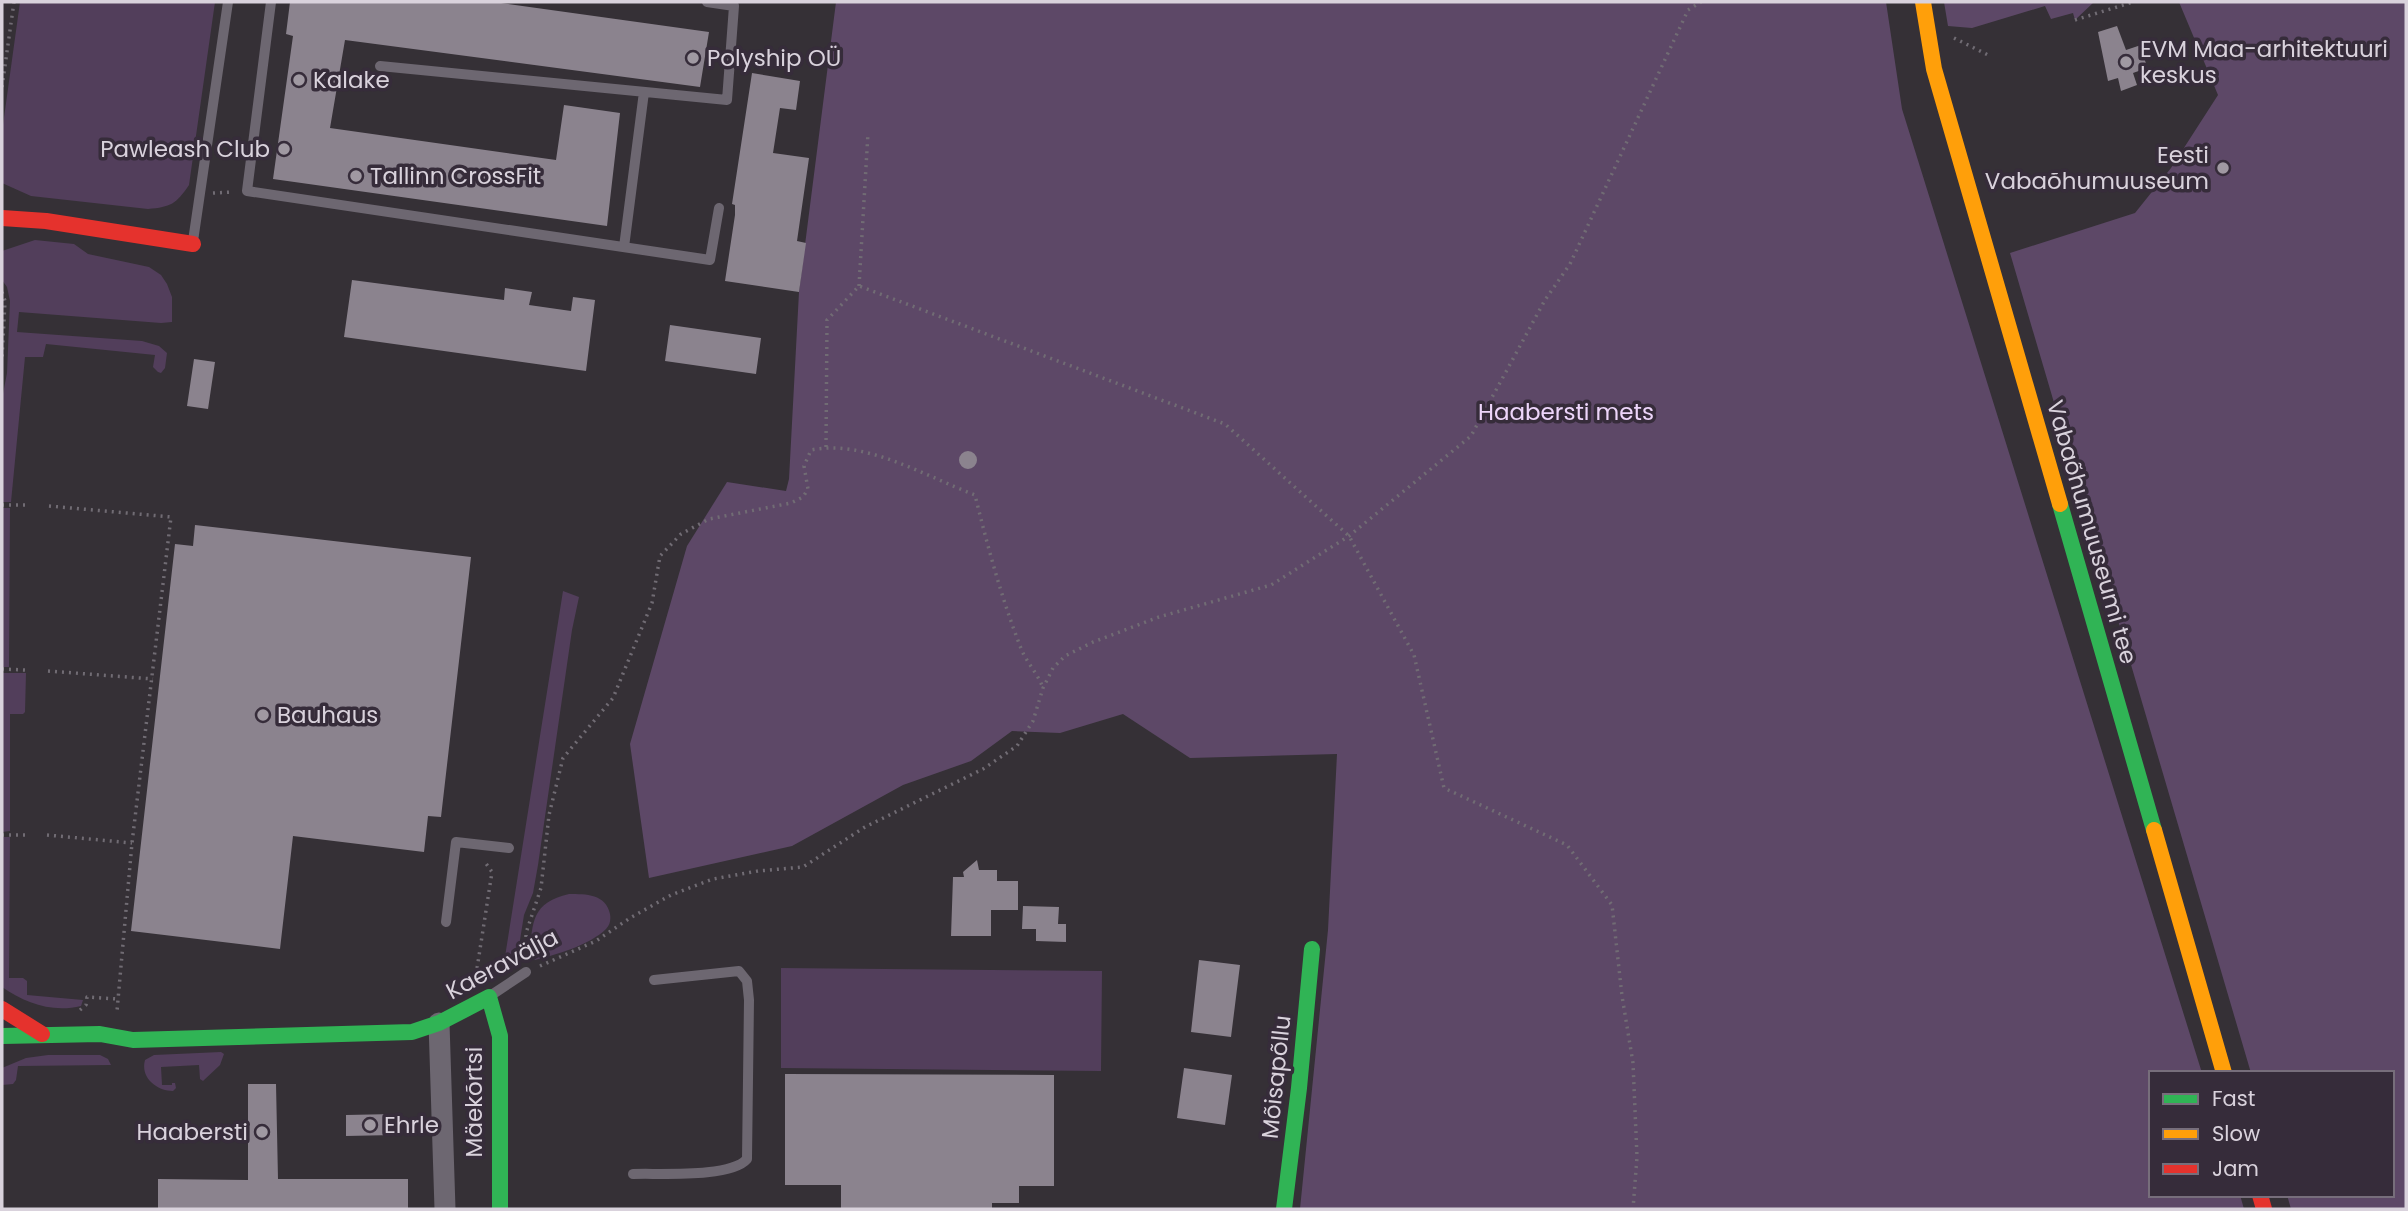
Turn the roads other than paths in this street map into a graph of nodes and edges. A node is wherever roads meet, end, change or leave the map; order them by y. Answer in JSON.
{"nodes":[{"id":1,"x":228,"y":2,"type":"edge"},
{"id":2,"x":271,"y":2,"type":"edge"},
{"id":3,"x":707,"y":2,"type":"edge"},
{"id":4,"x":1923,"y":2,"type":"edge"},
{"id":5,"x":380,"y":66,"type":"dead end"},
{"id":6,"x":644,"y":92,"type":"junction"},
{"id":7,"x":16,"y":204,"type":"dead end"},
{"id":8,"x":719,"y":208,"type":"dead end"},
{"id":9,"x":2,"y":218,"type":"edge"},
{"id":10,"x":46,"y":221,"type":"junction"},
{"id":11,"x":13,"y":233,"type":"dead end"},
{"id":12,"x":193,"y":244,"type":"joint"},
{"id":13,"x":624,"y":247,"type":"junction"},
{"id":14,"x":509,"y":848,"type":"dead end"},
{"id":15,"x":446,"y":922,"type":"dead end"},
{"id":16,"x":1312,"y":949,"type":"dead end"},
{"id":17,"x":526,"y":972,"type":"road end"},
{"id":18,"x":654,"y":980,"type":"dead end"},
{"id":19,"x":489,"y":997,"type":"junction"},
{"id":20,"x":2,"y":1009,"type":"edge"},
{"id":21,"x":439,"y":1023,"type":"junction"},
{"id":22,"x":43,"y":1034,"type":"junction"},
{"id":23,"x":2,"y":1036,"type":"edge"},
{"id":24,"x":12,"y":1053,"type":"dead end"},
{"id":25,"x":2223,"y":1071,"type":"edge"},
{"id":26,"x":633,"y":1174,"type":"dead end"},
{"id":27,"x":445,"y":1209,"type":"edge"},
{"id":28,"x":500,"y":1209,"type":"edge"},
{"id":29,"x":1284,"y":1209,"type":"edge"}],
"edges":[{"from":1,"to":12,"type":"lane"},
{"from":2,"to":13,"type":"lane"},
{"from":3,"to":6,"type":"lane"},
{"from":4,"to":25,"type":"street","name":"Vabaõhumuuseumi tee"},
{"from":5,"to":6,"type":"lane"},
{"from":6,"to":13,"type":"lane"},
{"from":7,"to":10,"type":"street"},
{"from":8,"to":13,"type":"lane"},
{"from":9,"to":10,"type":"street"},
{"from":10,"to":11,"type":"street"},
{"from":10,"to":12,"type":"street"},
{"from":14,"to":15,"type":"lane"},
{"from":16,"to":29,"type":"street","name":"Mõisapõllu"},
{"from":17,"to":19,"type":"lane","name":"Kaeravälja"},
{"from":18,"to":26,"type":"lane"},
{"from":19,"to":21,"type":"street","name":"Kaeravälja"},
{"from":19,"to":28,"type":"street","name":"Mäekõrtsi"},
{"from":20,"to":22,"type":"street"},
{"from":21,"to":22,"type":"street","name":"Kaeravälja"},
{"from":21,"to":27,"type":"street","name":"Mäekõrtsi"},
{"from":22,"to":23,"type":"street","name":"Kaeravälja"},
{"from":22,"to":24,"type":"street"}]}
